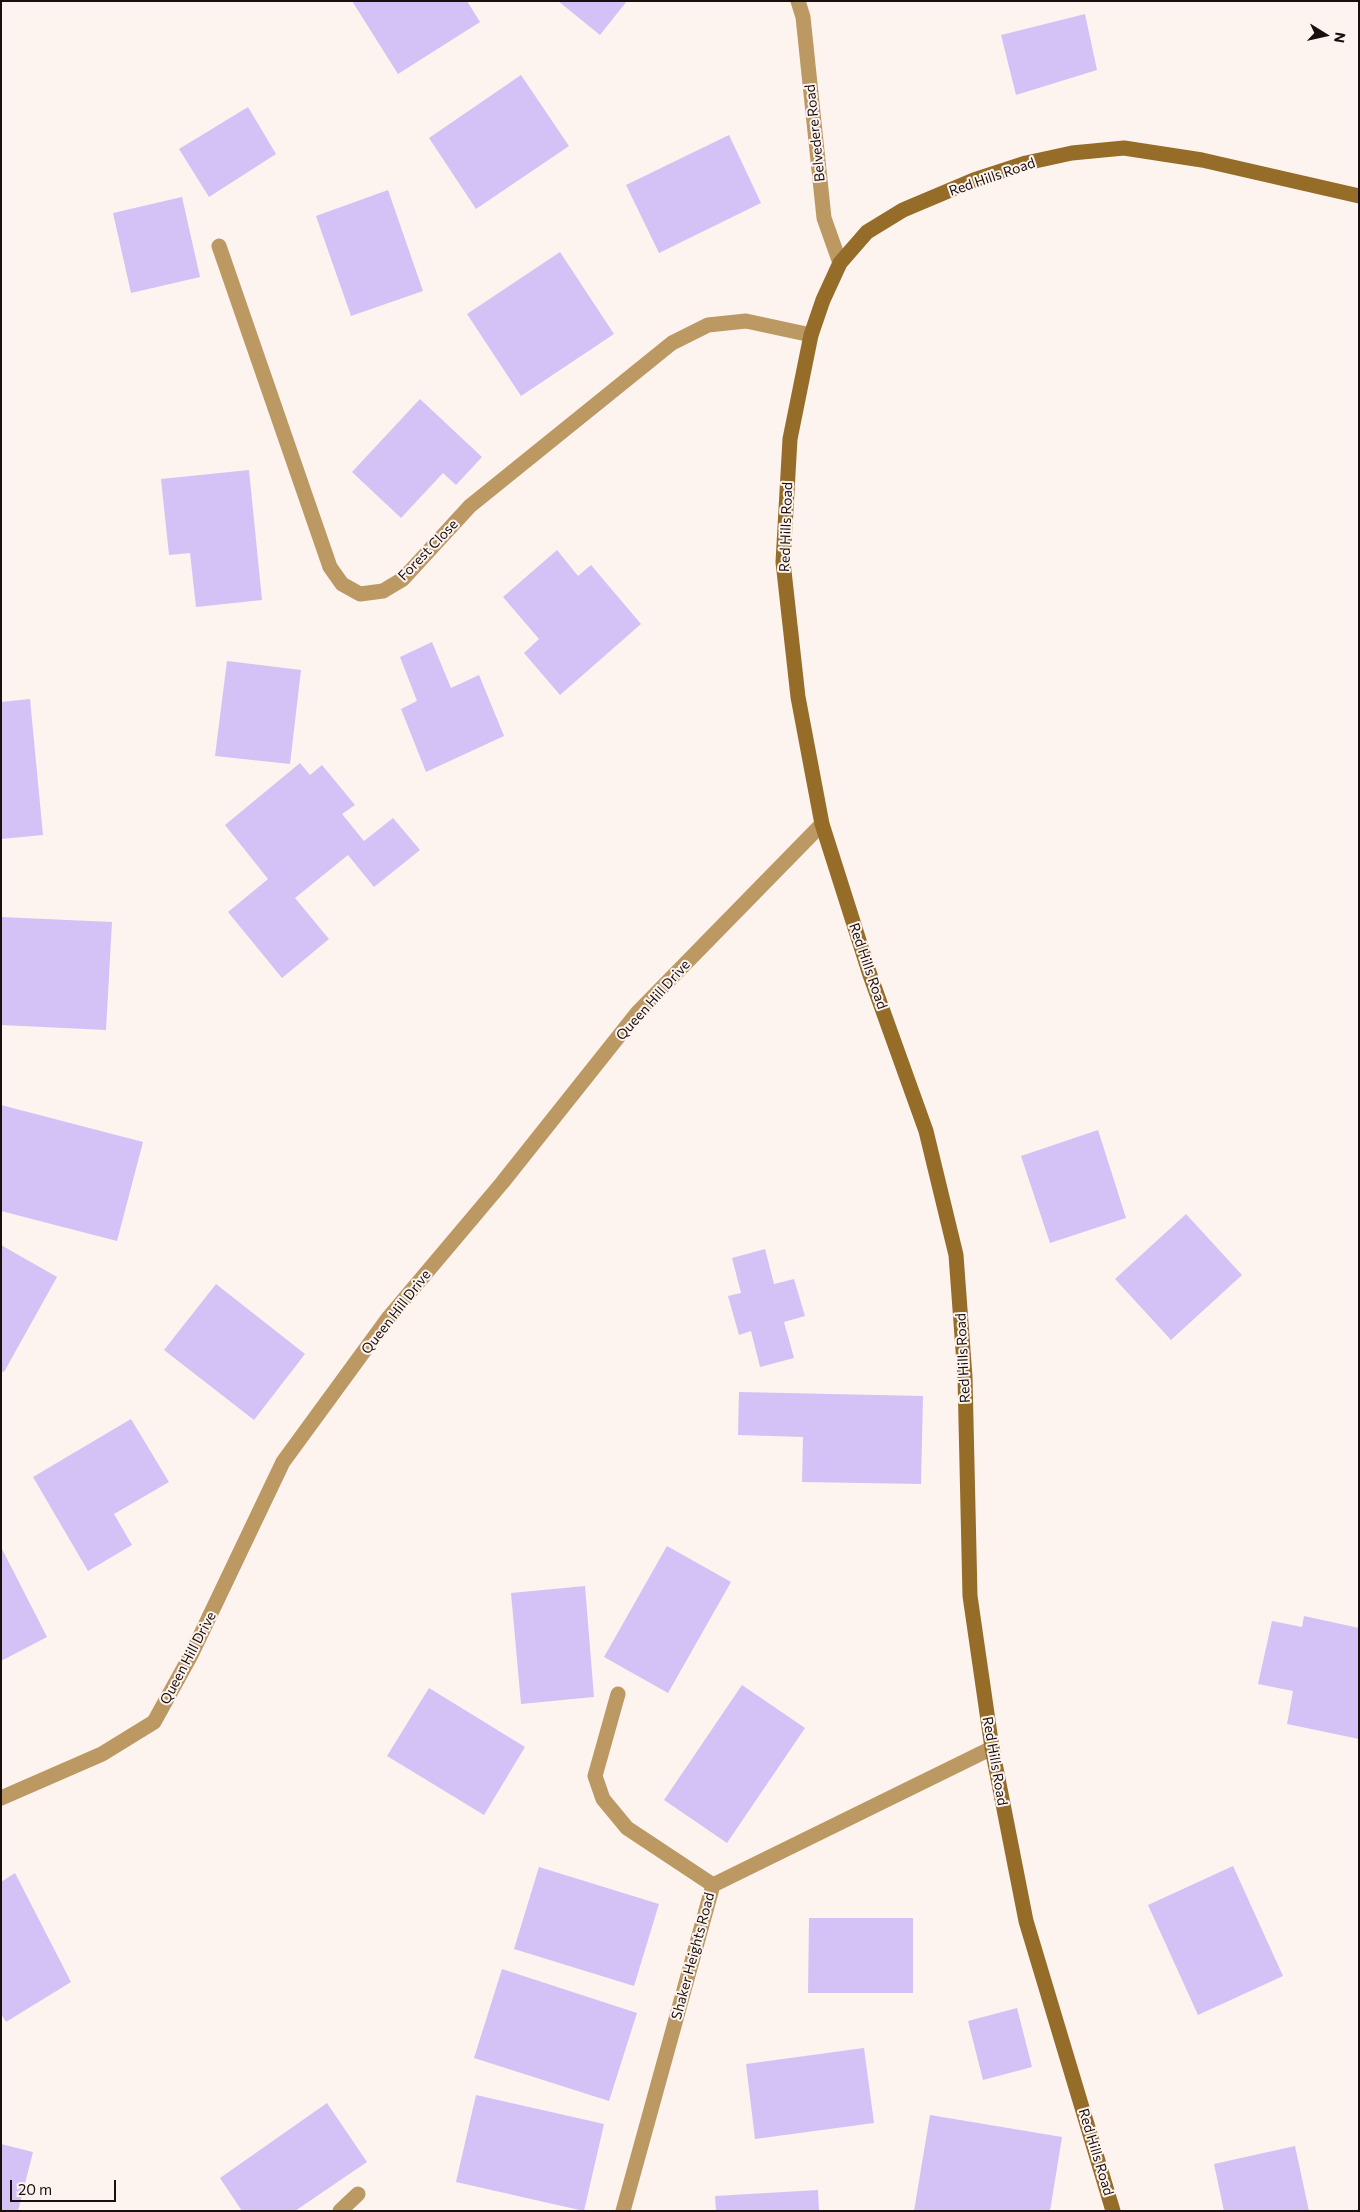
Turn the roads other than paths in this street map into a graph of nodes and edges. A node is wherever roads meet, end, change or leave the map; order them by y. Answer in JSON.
{"nodes":[{"id":1,"x":798,"y":1,"type":"edge"},
{"id":2,"x":1359,"y":196,"type":"edge"},
{"id":3,"x":220,"y":246,"type":"dead end"},
{"id":4,"x":840,"y":264,"type":"junction"},
{"id":5,"x":811,"y":335,"type":"junction"},
{"id":6,"x":822,"y":824,"type":"junction"},
{"id":7,"x":618,"y":1694,"type":"dead end"},
{"id":8,"x":992,"y":1748,"type":"junction"},
{"id":9,"x":5,"y":1793,"type":"edge"},
{"id":10,"x":713,"y":1885,"type":"junction"},
{"id":11,"x":358,"y":2194,"type":"dead end"},
{"id":12,"x":340,"y":2211,"type":"edge"},
{"id":13,"x":623,"y":2211,"type":"edge"},
{"id":14,"x":1113,"y":2211,"type":"edge"}],
"edges":[{"from":1,"to":4,"type":"street","name":"Belvedere Road"},
{"from":2,"to":4,"type":"main road","name":"Red Hills Road"},
{"from":3,"to":5,"type":"street","name":"Forest Close"},
{"from":4,"to":5,"type":"main road","name":"Red Hills Road"},
{"from":5,"to":6,"type":"main road","name":"Red Hills Road"},
{"from":6,"to":8,"type":"main road","name":"Red Hills Road"},
{"from":6,"to":9,"type":"street","name":"Queen Hill Drive"},
{"from":7,"to":10,"type":"street"},
{"from":8,"to":10,"type":"street","name":"Shaker Heights Road"},
{"from":8,"to":14,"type":"main road","name":"Red Hills Road"},
{"from":10,"to":13,"type":"street","name":"Shaker Heights Road"},
{"from":11,"to":12,"type":"street"}]}
